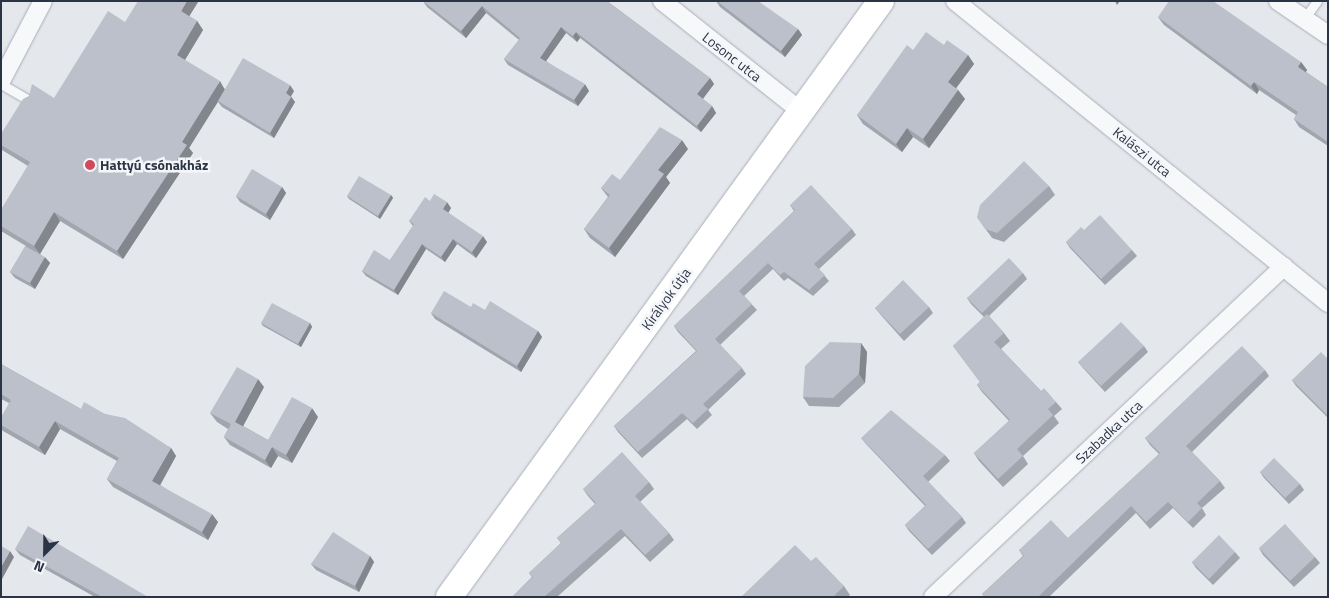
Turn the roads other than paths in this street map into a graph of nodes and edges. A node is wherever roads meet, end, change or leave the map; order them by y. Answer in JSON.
{"nodes":[{"id":1,"x":43,"y":1,"type":"edge"},
{"id":2,"x":662,"y":1,"type":"edge"},
{"id":3,"x":882,"y":1,"type":"edge"},
{"id":4,"x":956,"y":1,"type":"edge"},
{"id":5,"x":1278,"y":1,"type":"edge"},
{"id":6,"x":1317,"y":1,"type":"edge"},
{"id":7,"x":1304,"y":19,"type":"junction"},
{"id":8,"x":1328,"y":36,"type":"edge"},
{"id":9,"x":1,"y":82,"type":"edge"},
{"id":10,"x":30,"y":102,"type":"edge"},
{"id":11,"x":802,"y":112,"type":"junction"},
{"id":12,"x":1284,"y":266,"type":"junction"},
{"id":13,"x":1328,"y":303,"type":"edge"},
{"id":14,"x":449,"y":597,"type":"edge"},
{"id":15,"x":933,"y":597,"type":"edge"}],
"edges":[{"from":1,"to":9,"type":"street"},
{"from":2,"to":11,"type":"street","name":"Losonc utca"},
{"from":3,"to":11,"type":"street","name":"Királyok útja"},
{"from":4,"to":12,"type":"street","name":"Kalászi utca"},
{"from":5,"to":7,"type":"street"},
{"from":6,"to":7,"type":"lane"},
{"from":7,"to":8,"type":"street"},
{"from":9,"to":10,"type":"lane"},
{"from":11,"to":14,"type":"street","name":"Királyok útja"},
{"from":12,"to":13,"type":"street","name":"Kalászi utca"},
{"from":12,"to":15,"type":"street","name":"Szabadka utca"}]}
